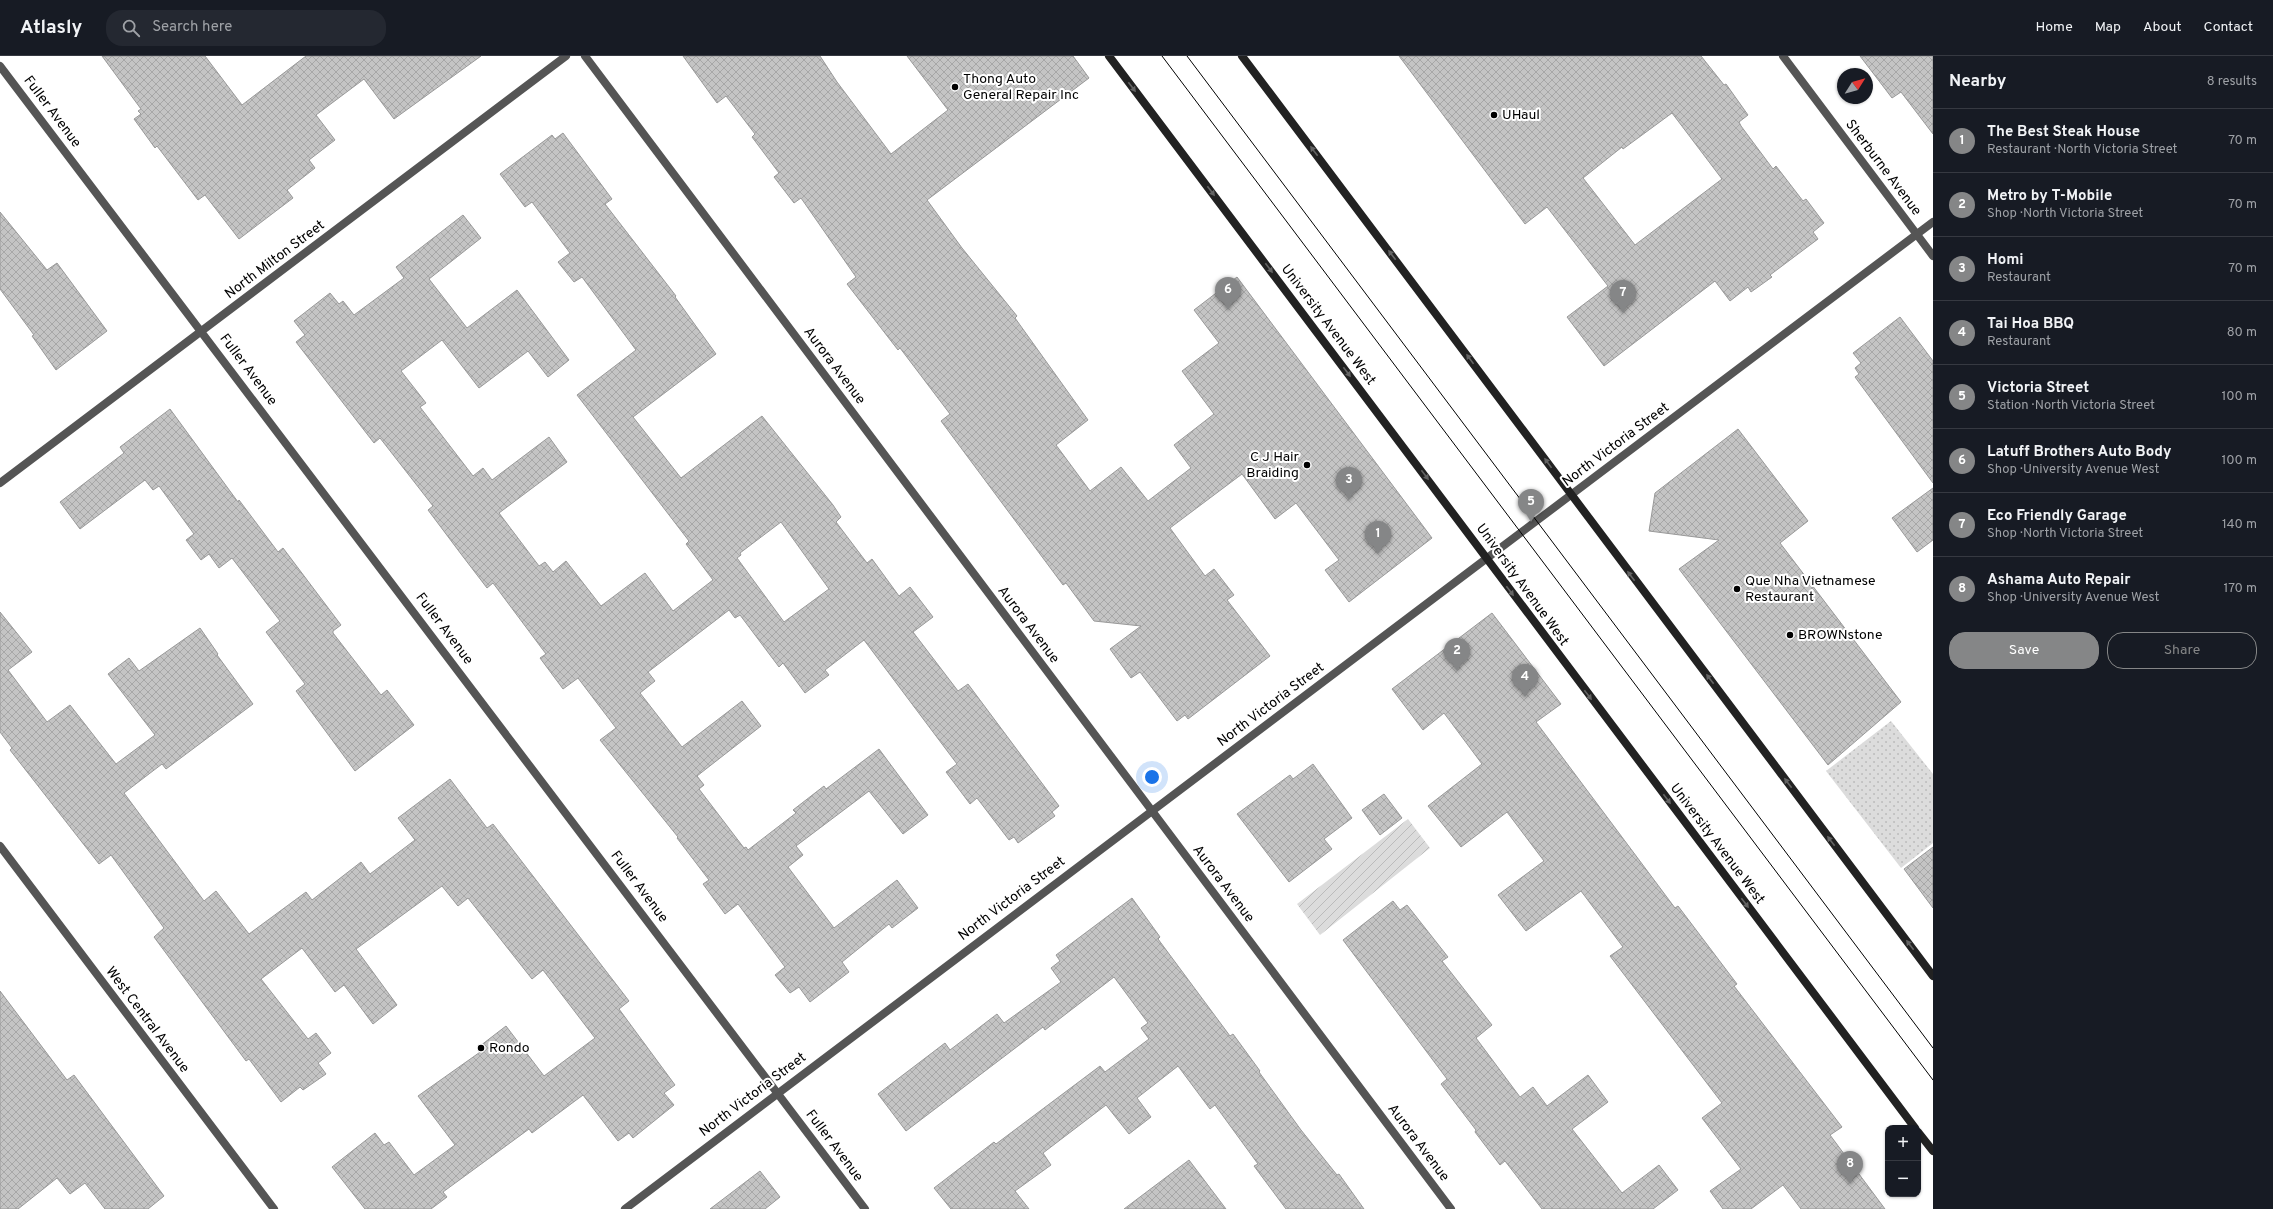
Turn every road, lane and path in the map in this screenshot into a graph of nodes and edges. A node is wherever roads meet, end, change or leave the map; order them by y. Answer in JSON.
{"nodes":[{"id":1,"x":566,"y":56,"type":"edge"},
{"id":2,"x":585,"y":56,"type":"edge"},
{"id":3,"x":1109,"y":56,"type":"edge"},
{"id":4,"x":1242,"y":56,"type":"edge"},
{"id":5,"x":1783,"y":56,"type":"edge"},
{"id":6,"x":0,"y":66,"type":"edge"},
{"id":7,"x":1933,"y":222,"type":"edge"},
{"id":8,"x":1917,"y":234,"type":"junction"},
{"id":9,"x":1933,"y":256,"type":"edge"},
{"id":10,"x":202,"y":330,"type":"junction"},
{"id":11,"x":0,"y":483,"type":"edge"},
{"id":12,"x":1571,"y":494,"type":"junction"},
{"id":13,"x":1486,"y":560,"type":"junction"},
{"id":14,"x":1152,"y":811,"type":"junction"},
{"id":15,"x":0,"y":846,"type":"edge"},
{"id":16,"x":1933,"y":976,"type":"edge"},
{"id":17,"x":778,"y":1093,"type":"junction"},
{"id":18,"x":1913,"y":1125,"type":"edge"},
{"id":19,"x":1921,"y":1136,"type":"edge"},
{"id":20,"x":1933,"y":1152,"type":"edge"},
{"id":21,"x":274,"y":1209,"type":"edge"},
{"id":22,"x":625,"y":1209,"type":"edge"},
{"id":23,"x":865,"y":1209,"type":"edge"},
{"id":24,"x":1451,"y":1209,"type":"edge"}],
"edges":[{"from":1,"to":10,"type":"street","name":"North Milton Street"},
{"from":2,"to":14,"type":"street","name":"Aurora Avenue"},
{"from":3,"to":13,"type":"main road","name":"University Avenue West","one_way":true},
{"from":12,"to":4,"type":"main road","one_way":true},
{"from":5,"to":8,"type":"street","name":"Sherburne Avenue"},
{"from":6,"to":10,"type":"street","name":"Fuller Avenue"},
{"from":7,"to":8,"type":"street","name":"North Victoria Street"},
{"from":8,"to":9,"type":"street","name":"Sherburne Avenue"},
{"from":8,"to":12,"type":"street","name":"North Victoria Street"},
{"from":10,"to":11,"type":"street","name":"North Milton Street"},
{"from":10,"to":17,"type":"street","name":"Fuller Avenue"},
{"from":12,"to":13,"type":"street","name":"North Victoria Street"},
{"from":16,"to":12,"type":"main road","one_way":true},
{"from":13,"to":14,"type":"street","name":"North Victoria Street"},
{"from":13,"to":18,"type":"main road","name":"University Avenue West","one_way":true},
{"from":14,"to":17,"type":"street","name":"North Victoria Street"},
{"from":14,"to":24,"type":"street","name":"Aurora Avenue"},
{"from":15,"to":21,"type":"street","name":"West Central Avenue"},
{"from":17,"to":22,"type":"street","name":"North Victoria Street"},
{"from":17,"to":23,"type":"street","name":"Fuller Avenue"},
{"from":19,"to":20,"type":"main road"}]}
